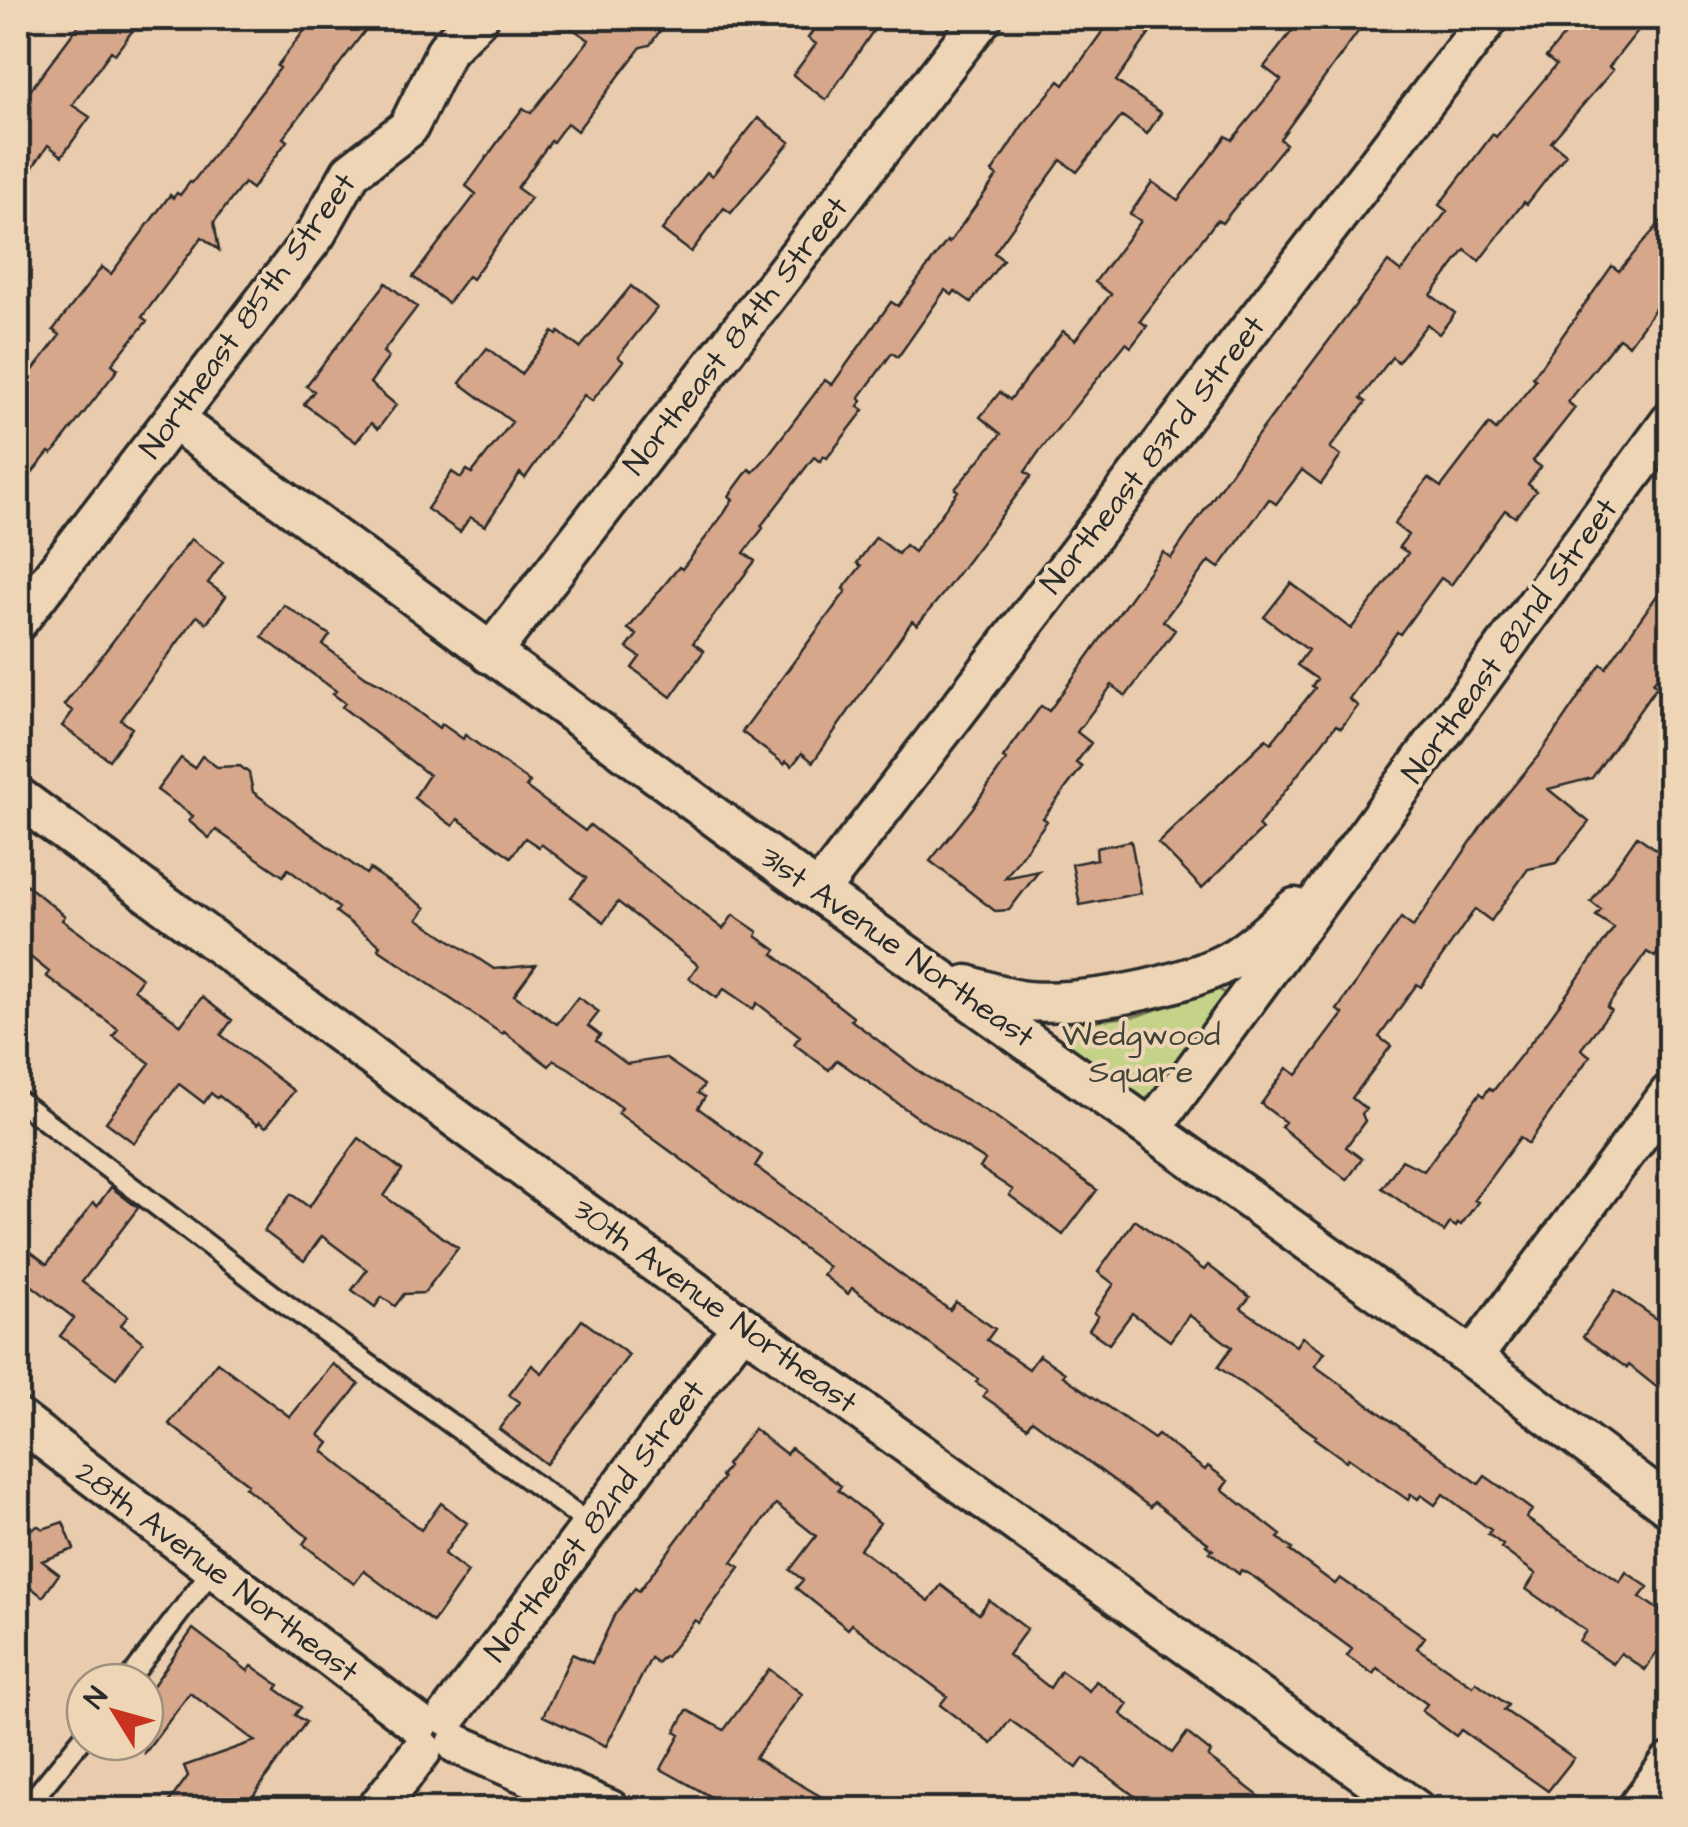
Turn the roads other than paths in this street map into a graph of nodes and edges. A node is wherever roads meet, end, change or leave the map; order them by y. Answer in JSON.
{"nodes":[{"id":1,"x":478,"y":18,"type":"edge"},
{"id":2,"x":982,"y":18,"type":"edge"},
{"id":3,"x":1489,"y":18,"type":"edge"},
{"id":4,"x":174,"y":420,"type":"junction"},
{"id":5,"x":1670,"y":422,"type":"edge"},
{"id":6,"x":18,"y":621,"type":"edge"},
{"id":7,"x":490,"y":654,"type":"junction"},
{"id":8,"x":18,"y":796,"type":"edge"},
{"id":9,"x":1350,"y":860,"type":"junction"},
{"id":10,"x":818,"y":892,"type":"junction"},
{"id":11,"x":939,"y":978,"type":"junction"},
{"id":12,"x":1670,"y":1092,"type":"edge"},
{"id":13,"x":18,"y":1100,"type":"edge"},
{"id":14,"x":1152,"y":1128,"type":"junction"},
{"id":15,"x":742,"y":1326,"type":"junction"},
{"id":16,"x":1472,"y":1358,"type":"junction"},
{"id":17,"x":18,"y":1419,"type":"edge"},
{"id":18,"x":1670,"y":1508,"type":"edge"},
{"id":19,"x":592,"y":1526,"type":"junction"},
{"id":20,"x":212,"y":1569,"type":"junction"},
{"id":21,"x":142,"y":1662,"type":"edge"},
{"id":22,"x":436,"y":1733,"type":"junction"},
{"id":23,"x":65,"y":1760,"type":"edge"},
{"id":24,"x":1670,"y":1763,"type":"edge"},
{"id":25,"x":24,"y":1810,"type":"edge"},
{"id":26,"x":376,"y":1810,"type":"edge"},
{"id":27,"x":610,"y":1810,"type":"edge"},
{"id":28,"x":1416,"y":1810,"type":"edge"},
{"id":29,"x":1636,"y":1810,"type":"edge"}],
"edges":[{"from":1,"to":4,"type":"street","name":"Northeast 85th Street"},
{"from":2,"to":7,"type":"street","name":"Northeast 84th Street"},
{"from":3,"to":10,"type":"street","name":"Northeast 83rd Street"},
{"from":4,"to":6,"type":"street","name":"Northeast 85th Street"},
{"from":4,"to":7,"type":"street","name":"31st Avenue Northeast"},
{"from":5,"to":9,"type":"street","name":"Northeast 82nd Street"},
{"from":7,"to":10,"type":"street","name":"31st Avenue Northeast"},
{"from":8,"to":15,"type":"street","name":"30th Avenue Northeast"},
{"from":9,"to":11,"type":"street","name":"Northeast 82nd Street"},
{"from":9,"to":14,"type":"street","name":"Northeast 82nd Street"},
{"from":10,"to":11,"type":"street","name":"31st Avenue Northeast"},
{"from":11,"to":14,"type":"street","name":"31st Avenue Northeast"},
{"from":12,"to":16,"type":"street"},
{"from":13,"to":19,"type":"lane"},
{"from":14,"to":16,"type":"street","name":"31st Avenue Northeast"},
{"from":15,"to":19,"type":"street","name":"Northeast 82nd Street"},
{"from":15,"to":28,"type":"street","name":"30th Avenue Northeast"},
{"from":16,"to":18,"type":"street","name":"31st Avenue Northeast"},
{"from":17,"to":20,"type":"street","name":"28th Avenue Northeast"},
{"from":19,"to":22,"type":"street","name":"Northeast 82nd Street"},
{"from":20,"to":21,"type":"lane"},
{"from":20,"to":22,"type":"street","name":"28th Avenue Northeast"},
{"from":22,"to":26,"type":"street","name":"Northeast 82nd Street"},
{"from":22,"to":27,"type":"street","name":"28th Avenue Northeast"},
{"from":23,"to":25,"type":"lane"},
{"from":24,"to":29,"type":"street"}]}
